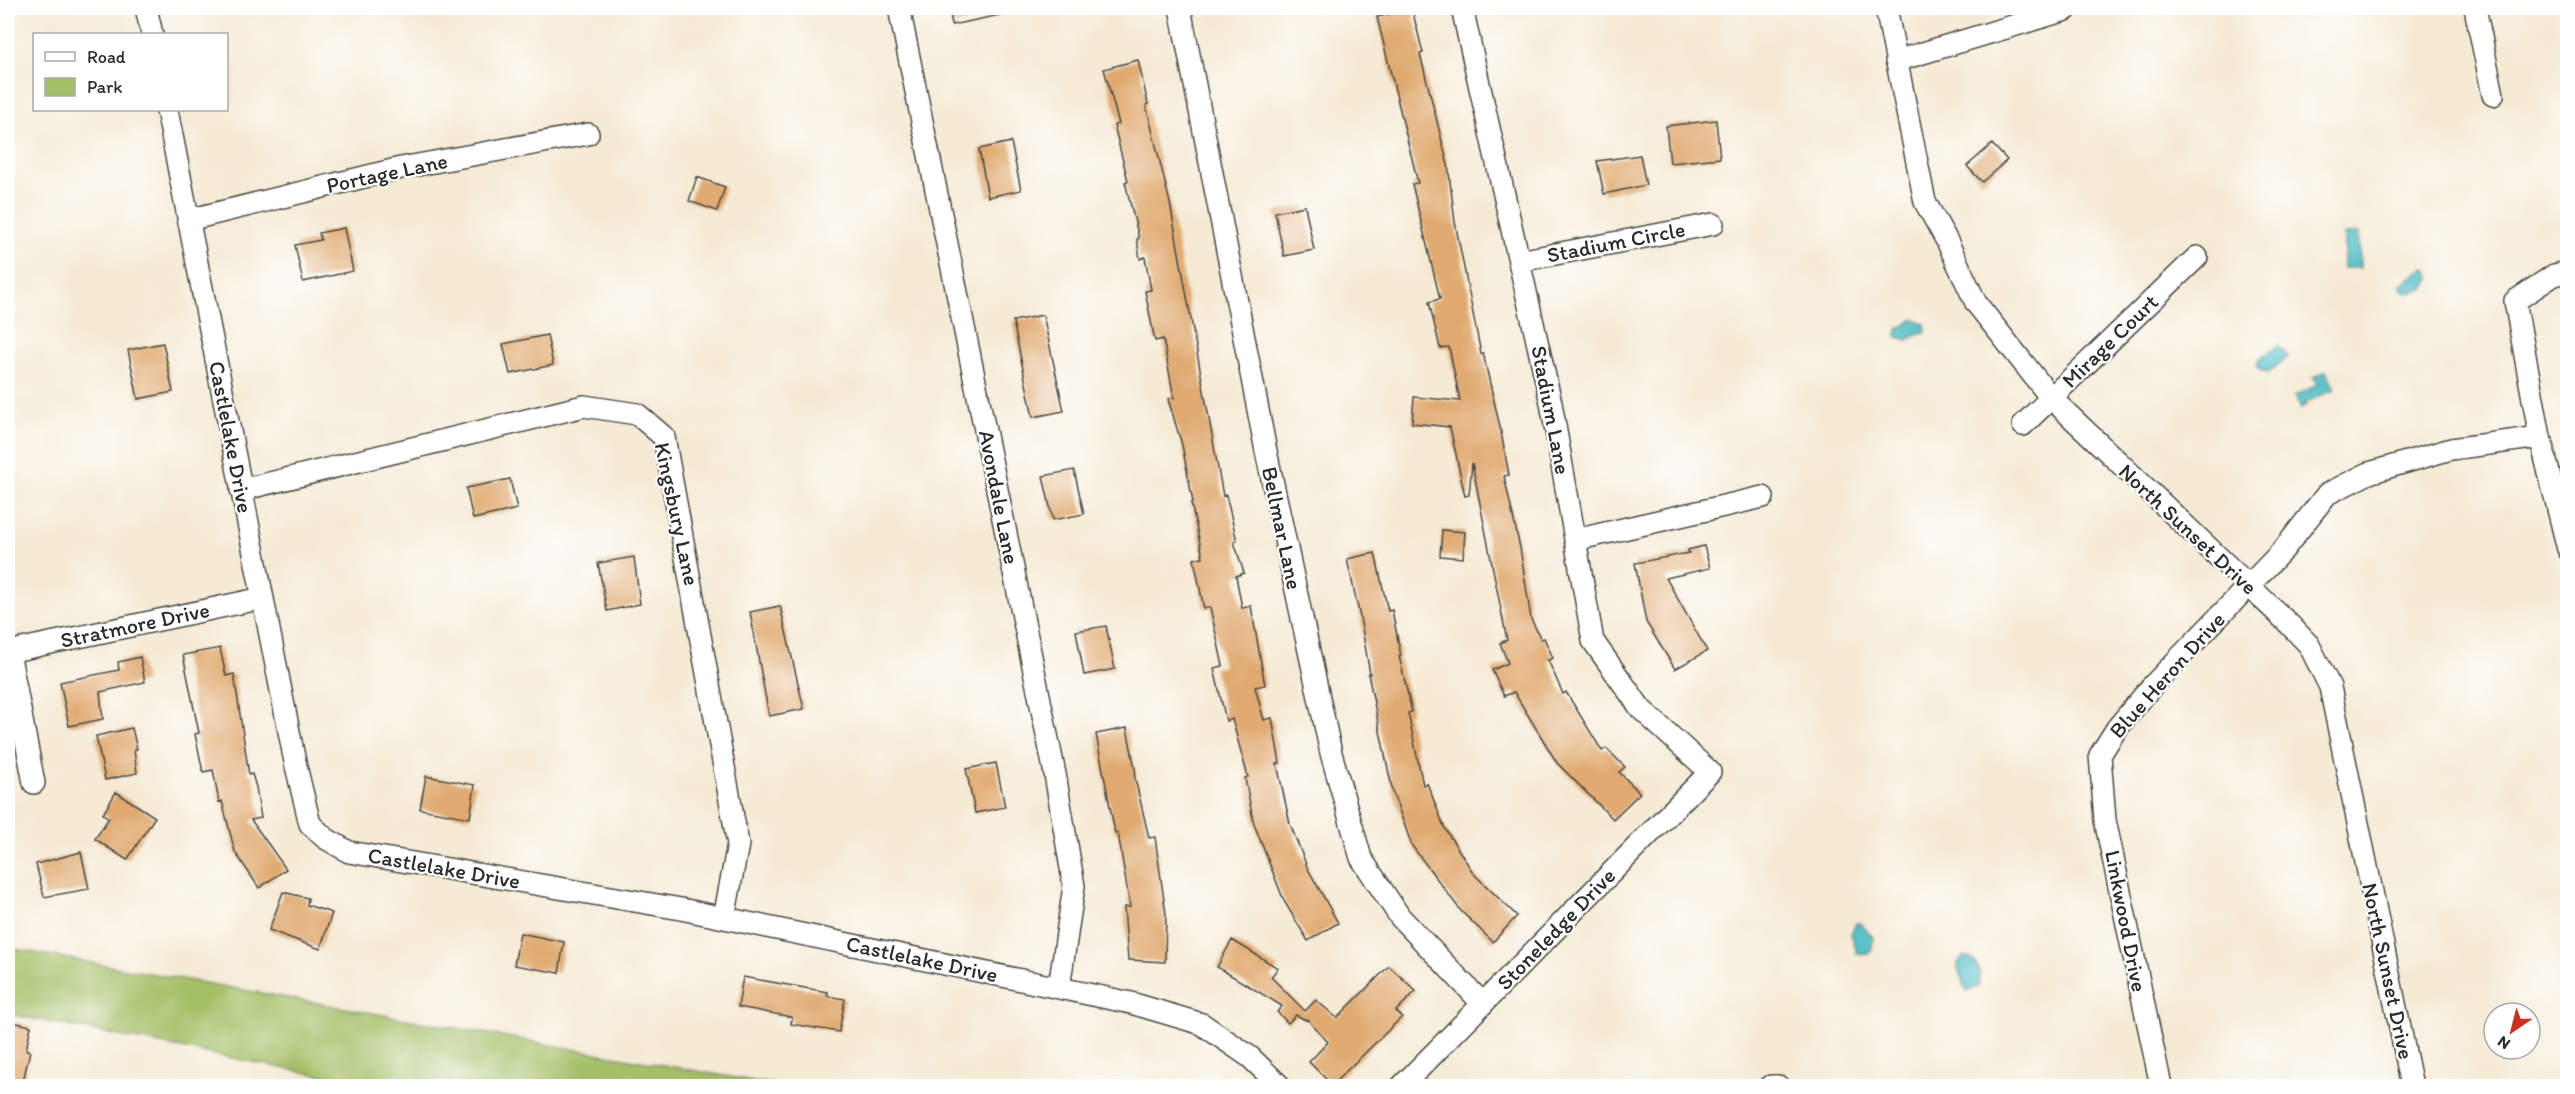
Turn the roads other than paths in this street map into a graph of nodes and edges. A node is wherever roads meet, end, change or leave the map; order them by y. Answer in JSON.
{"nodes":[{"id":1,"x":146,"y":8,"type":"edge"},
{"id":2,"x":899,"y":8,"type":"edge"},
{"id":3,"x":1180,"y":8,"type":"edge"},
{"id":4,"x":1462,"y":8,"type":"edge"},
{"id":5,"x":1886,"y":8,"type":"edge"},
{"id":6,"x":2475,"y":8,"type":"edge"},
{"id":7,"x":2066,"y":10,"type":"dead end"},
{"id":8,"x":152,"y":33,"type":"edge"},
{"id":9,"x":1896,"y":61,"type":"junction"},
{"id":10,"x":2493,"y":95,"type":"dead end"},
{"id":11,"x":166,"y":111,"type":"edge"},
{"id":12,"x":588,"y":134,"type":"dead end"},
{"id":13,"x":189,"y":220,"type":"junction"},
{"id":14,"x":1713,"y":224,"type":"dead end"},
{"id":15,"x":2197,"y":257,"type":"dead end"},
{"id":16,"x":1519,"y":261,"type":"junction"},
{"id":17,"x":2561,"y":274,"type":"edge"},
{"id":18,"x":2051,"y":398,"type":"junction"},
{"id":19,"x":2023,"y":425,"type":"dead end"},
{"id":20,"x":2540,"y":437,"type":"junction"},
{"id":21,"x":241,"y":490,"type":"junction"},
{"id":22,"x":1763,"y":498,"type":"dead end"},
{"id":23,"x":1575,"y":540,"type":"junction"},
{"id":24,"x":2568,"y":549,"type":"edge"},
{"id":25,"x":2249,"y":586,"type":"junction"},
{"id":26,"x":263,"y":598,"type":"junction"},
{"id":27,"x":8,"y":652,"type":"edge"},
{"id":28,"x":2100,"y":755,"type":"joint"},
{"id":29,"x":1710,"y":772,"type":"joint"},
{"id":30,"x":34,"y":783,"type":"dead end"},
{"id":31,"x":724,"y":918,"type":"junction"},
{"id":32,"x":1059,"y":988,"type":"junction"},
{"id":33,"x":1483,"y":1004,"type":"junction"},
{"id":34,"x":1280,"y":1086,"type":"edge"},
{"id":35,"x":1402,"y":1086,"type":"edge"},
{"id":36,"x":1771,"y":1086,"type":"edge"},
{"id":37,"x":1778,"y":1086,"type":"edge"},
{"id":38,"x":2161,"y":1086,"type":"edge"},
{"id":39,"x":2412,"y":1086,"type":"edge"}],
"edges":[{"from":1,"to":8,"type":"street"},
{"from":2,"to":32,"type":"street","name":"Avondale Lane"},
{"from":3,"to":33,"type":"street","name":"Bellmar Lane"},
{"from":4,"to":16,"type":"street","name":"Stadium Lane"},
{"from":5,"to":9,"type":"street","name":"North Sunset Drive"},
{"from":6,"to":10,"type":"street"},
{"from":7,"to":9,"type":"street"},
{"from":9,"to":18,"type":"street","name":"North Sunset Drive"},
{"from":11,"to":13,"type":"street","name":"Castlelake Drive"},
{"from":12,"to":13,"type":"street","name":"Portage Lane"},
{"from":13,"to":21,"type":"street","name":"Castlelake Drive"},
{"from":14,"to":16,"type":"street","name":"Stadium Circle"},
{"from":15,"to":18,"type":"street","name":"Mirage Court"},
{"from":16,"to":23,"type":"street","name":"Stadium Lane"},
{"from":17,"to":20,"type":"street"},
{"from":18,"to":19,"type":"street","name":"Mirage Court"},
{"from":18,"to":25,"type":"street","name":"North Sunset Drive"},
{"from":20,"to":24,"type":"street"},
{"from":20,"to":25,"type":"street","name":"Blue Heron Drive"},
{"from":21,"to":26,"type":"street","name":"Castlelake Drive"},
{"from":21,"to":31,"type":"street","name":"Kingsbury Lane"},
{"from":22,"to":23,"type":"street"},
{"from":23,"to":29,"type":"street","name":"Stadium Lane"},
{"from":25,"to":28,"type":"street","name":"Blue Heron Drive"},
{"from":25,"to":39,"type":"street","name":"North Sunset Drive"},
{"from":26,"to":27,"type":"street","name":"Stratmore Drive"},
{"from":26,"to":31,"type":"street","name":"Castlelake Drive"},
{"from":27,"to":30,"type":"street"},
{"from":28,"to":38,"type":"street","name":"Linkwood Drive"},
{"from":29,"to":33,"type":"street","name":"Stoneledge Drive"},
{"from":31,"to":32,"type":"street","name":"Castlelake Drive"},
{"from":32,"to":34,"type":"street","name":"Castlelake Drive"},
{"from":33,"to":35,"type":"street","name":"Stoneledge Drive"},
{"from":36,"to":37,"type":"street"}]}
